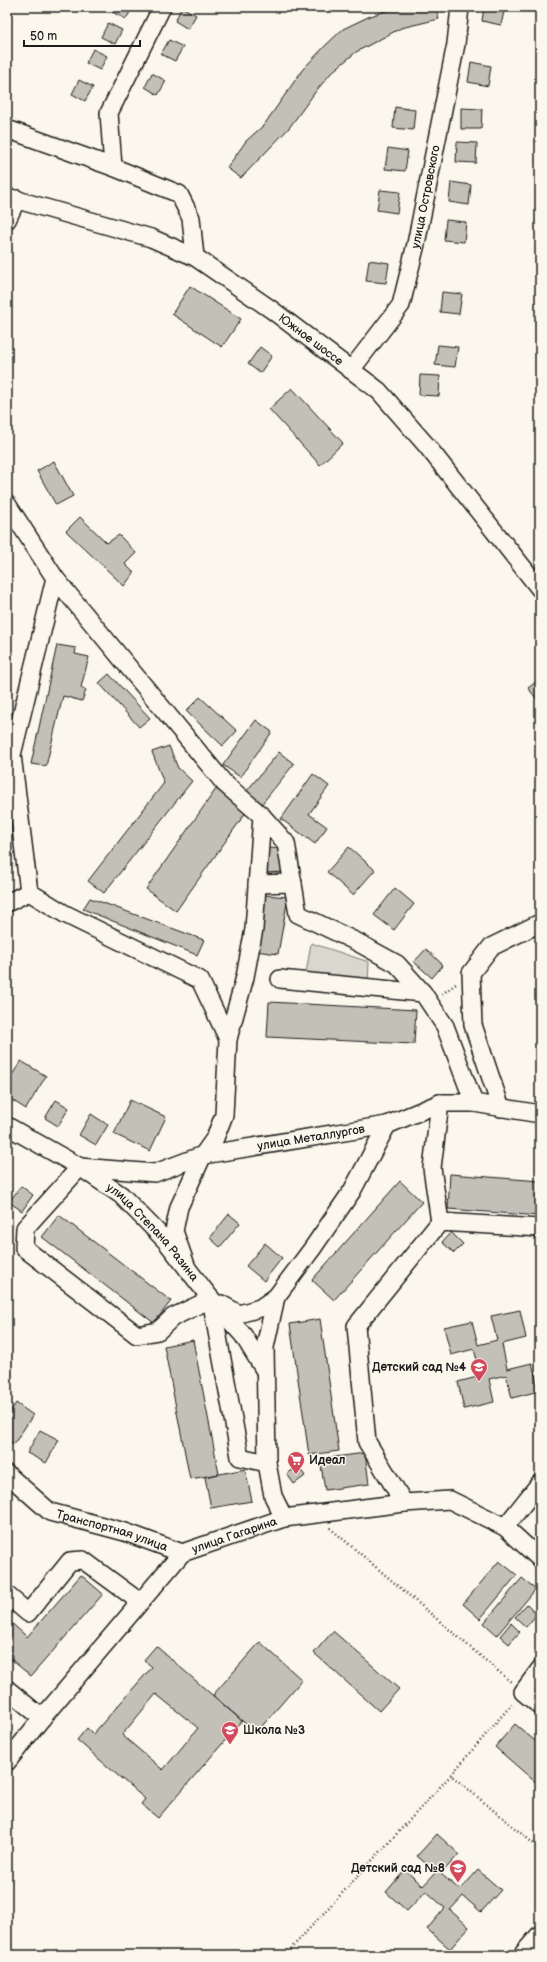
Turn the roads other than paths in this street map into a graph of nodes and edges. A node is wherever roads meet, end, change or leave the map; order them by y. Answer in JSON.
{"nodes":[{"id":1,"x":162,"y":7,"type":"edge"},
{"id":2,"x":460,"y":7,"type":"edge"},
{"id":3,"x":7,"y":129,"type":"edge"},
{"id":4,"x":113,"y":167,"type":"junction"},
{"id":5,"x":12,"y":198,"type":"edge"},
{"id":6,"x":7,"y":220,"type":"edge"},
{"id":7,"x":195,"y":257,"type":"junction"},
{"id":8,"x":351,"y":370,"type":"junction"},
{"id":9,"x":7,"y":504,"type":"edge"},
{"id":10,"x":55,"y":578,"type":"junction"},
{"id":11,"x":540,"y":589,"type":"edge"},
{"id":12,"x":262,"y":816,"type":"junction"},
{"id":13,"x":293,"y":883,"type":"junction"},
{"id":14,"x":257,"y":884,"type":"junction"},
{"id":15,"x":28,"y":892,"type":"junction"},
{"id":16,"x":7,"y":903,"type":"edge"},
{"id":17,"x":540,"y":923,"type":"edge"},
{"id":18,"x":280,"y":979,"type":"dead end"},
{"id":19,"x":427,"y":998,"type":"junction"},
{"id":20,"x":228,"y":1039,"type":"junction"},
{"id":21,"x":440,"y":1103,"type":"junction"},
{"id":22,"x":474,"y":1103,"type":"junction"},
{"id":23,"x":501,"y":1108,"type":"junction"},
{"id":24,"x":540,"y":1114,"type":"edge"},
{"id":25,"x":386,"y":1125,"type":"junction"},
{"id":26,"x":7,"y":1126,"type":"edge"},
{"id":27,"x":203,"y":1155,"type":"junction"},
{"id":28,"x":80,"y":1167,"type":"junction"},
{"id":29,"x":440,"y":1222,"type":"junction"},
{"id":30,"x":540,"y":1228,"type":"edge"},
{"id":31,"x":187,"y":1268,"type":"junction"},
{"id":32,"x":276,"y":1297,"type":"junction"},
{"id":33,"x":210,"y":1298,"type":"junction"},
{"id":34,"x":266,"y":1373,"type":"junction"},
{"id":35,"x":267,"y":1463,"type":"junction"},
{"id":36,"x":7,"y":1474,"type":"edge"},
{"id":37,"x":540,"y":1483,"type":"edge"},
{"id":38,"x":404,"y":1503,"type":"junction"},
{"id":39,"x":284,"y":1518,"type":"junction"},
{"id":40,"x":505,"y":1527,"type":"junction"},
{"id":41,"x":182,"y":1553,"type":"junction"},
{"id":42,"x":540,"y":1559,"type":"edge"},
{"id":43,"x":7,"y":1595,"type":"edge"},
{"id":44,"x":140,"y":1602,"type":"junction"},
{"id":45,"x":540,"y":1669,"type":"edge"},
{"id":46,"x":7,"y":1689,"type":"edge"},
{"id":47,"x":540,"y":1706,"type":"edge"},
{"id":48,"x":42,"y":1718,"type":"junction"},
{"id":49,"x":7,"y":1762,"type":"edge"},
{"id":50,"x":540,"y":1934,"type":"edge"},
{"id":51,"x":522,"y":1955,"type":"edge"}],
"edges":[{"from":1,"to":4,"type":"street"},
{"from":2,"to":8,"type":"street","name":"улица Островского"},
{"from":3,"to":4,"type":"street"},
{"from":4,"to":7,"type":"street"},
{"from":5,"to":6,"type":"street"},
{"from":5,"to":7,"type":"street","name":"Южное шоссе"},
{"from":7,"to":8,"type":"street","name":"Южное шоссе"},
{"from":8,"to":11,"type":"street","name":"Южное шоссе"},
{"from":9,"to":10,"type":"street"},
{"from":10,"to":12,"type":"street"},
{"from":10,"to":15,"type":"street"},
{"from":12,"to":13,"type":"street"},
{"from":12,"to":14,"type":"street"},
{"from":13,"to":14,"type":"street"},
{"from":13,"to":19,"type":"street"},
{"from":14,"to":20,"type":"street"},
{"from":15,"to":16,"type":"street"},
{"from":15,"to":20,"type":"street"},
{"from":17,"to":23,"type":"street"},
{"from":18,"to":19,"type":"street"},
{"from":19,"to":22,"type":"street"},
{"from":20,"to":27,"type":"street"},
{"from":21,"to":22,"type":"street","name":"улица Металлургов"},
{"from":21,"to":25,"type":"street","name":"улица Металлургов"},
{"from":21,"to":29,"type":"street"},
{"from":22,"to":23,"type":"street","name":"улица Металлургов"},
{"from":23,"to":24,"type":"street","name":"улица Металлургов"},
{"from":25,"to":27,"type":"street","name":"улица Металлургов"},
{"from":25,"to":32,"type":"street"},
{"from":26,"to":28,"type":"street","name":"улица Степана Разина"},
{"from":27,"to":28,"type":"street","name":"улица Металлургов"},
{"from":27,"to":31,"type":"street"},
{"from":28,"to":31,"type":"street","name":"улица Степана Разина"},
{"from":28,"to":33,"type":"street"},
{"from":29,"to":30,"type":"street"},
{"from":29,"to":38,"type":"street"},
{"from":31,"to":33,"type":"street","name":"улица Степана Разина"},
{"from":32,"to":33,"type":"street"},
{"from":32,"to":34,"type":"street"},
{"from":33,"to":34,"type":"street","name":"улица Степана Разина"},
{"from":33,"to":35,"type":"street"},
{"from":34,"to":35,"type":"street"},
{"from":35,"to":39,"type":"street"},
{"from":36,"to":41,"type":"street","name":"Транспортная улица"},
{"from":37,"to":40,"type":"street"},
{"from":38,"to":39,"type":"street","name":"улица Гагарина"},
{"from":38,"to":40,"type":"street","name":"улица Гагарина"},
{"from":39,"to":41,"type":"street","name":"улица Гагарина"},
{"from":40,"to":42,"type":"street","name":"улица Гагарина"},
{"from":41,"to":44,"type":"street","name":"улица Гагарина"},
{"from":43,"to":44,"type":"street"},
{"from":44,"to":48,"type":"street","name":"улица Гагарина"},
{"from":45,"to":47,"type":"street"},
{"from":46,"to":48,"type":"street"},
{"from":48,"to":49,"type":"street","name":"улица Гагарина"},
{"from":50,"to":51,"type":"street"}]}
